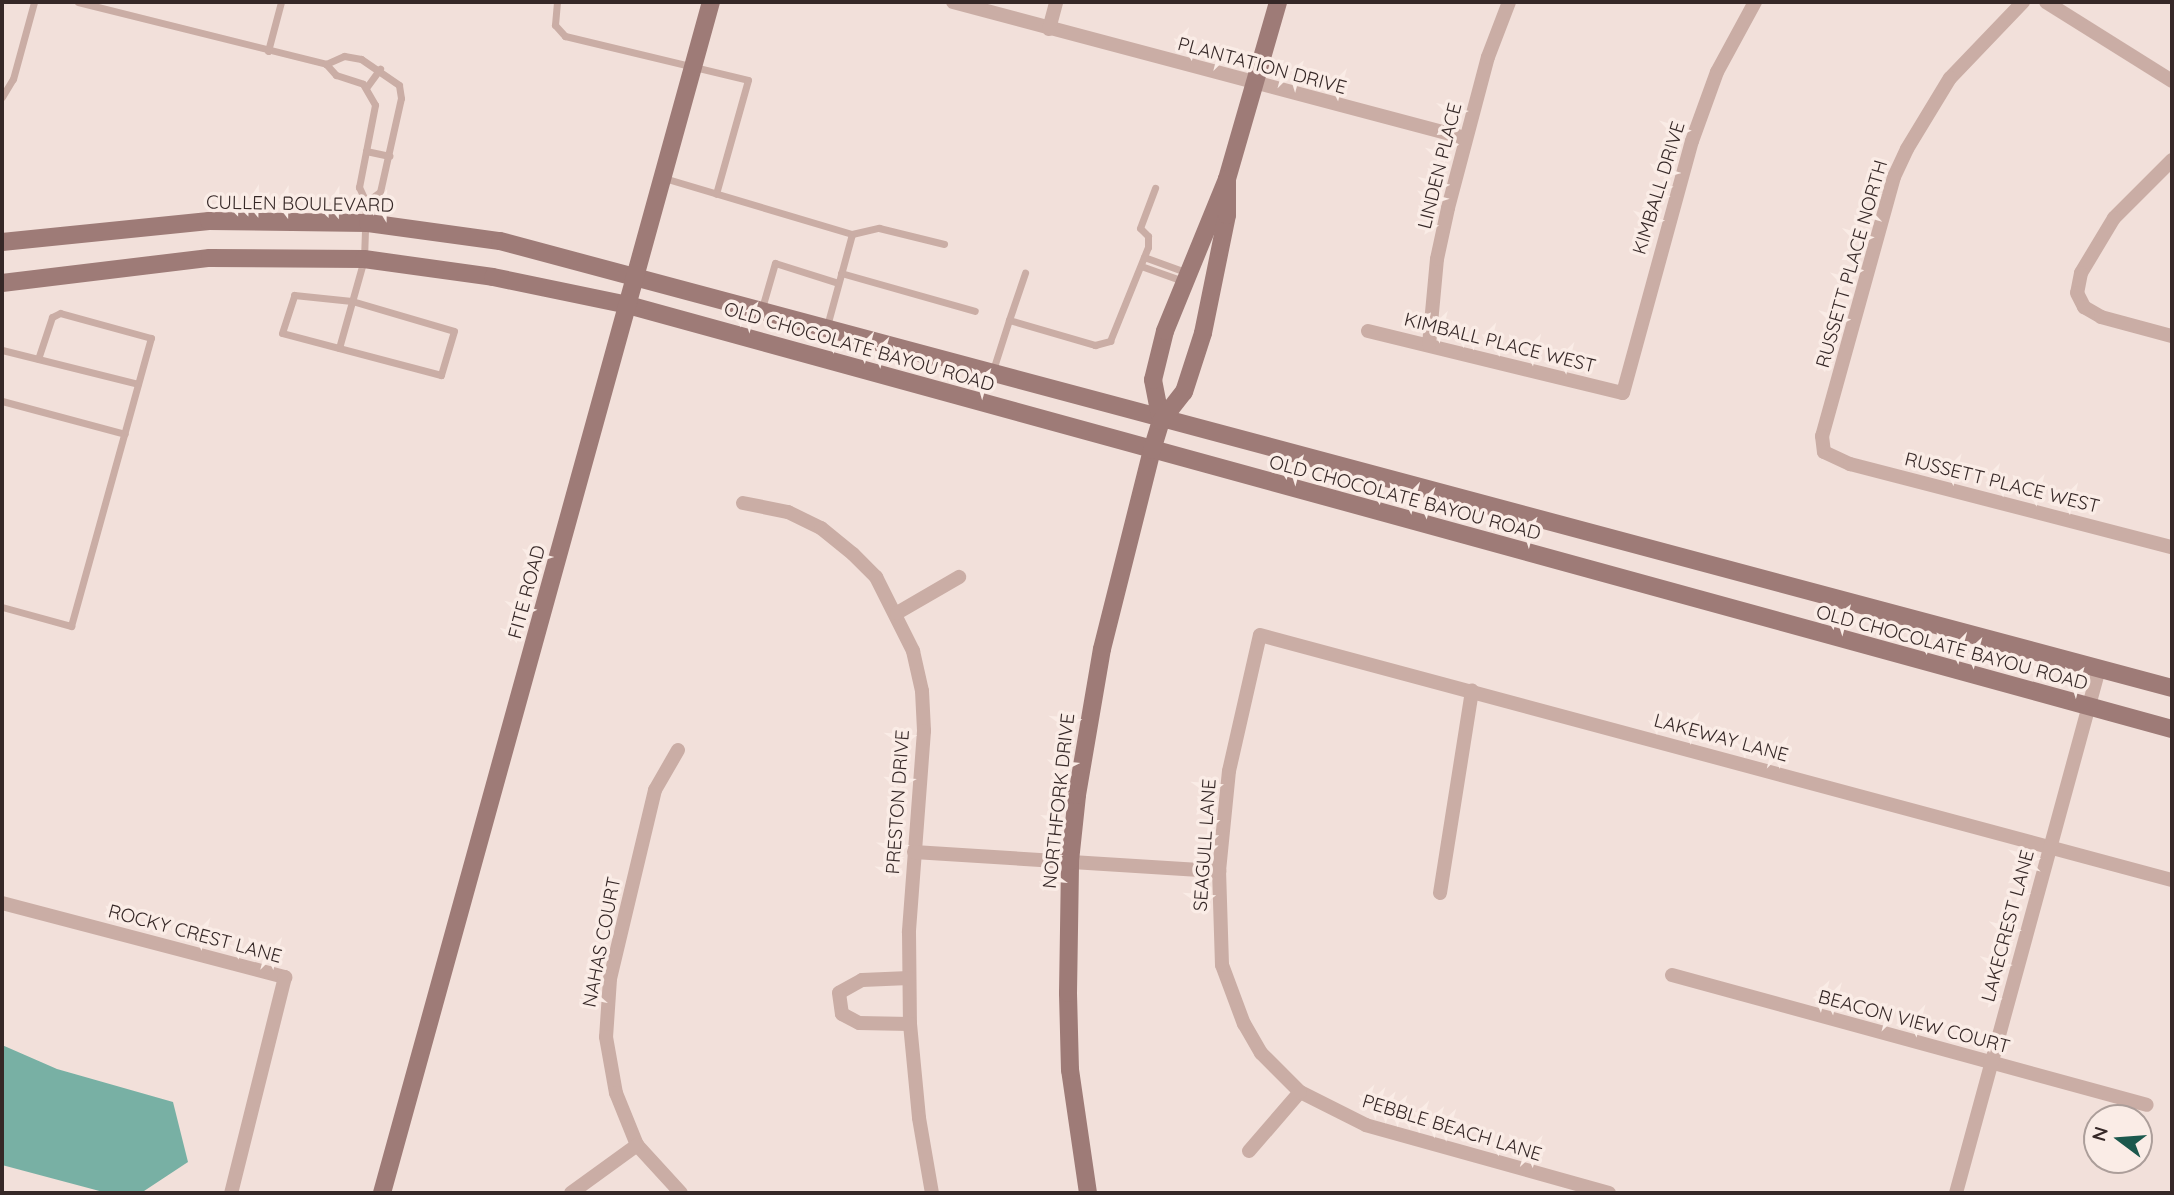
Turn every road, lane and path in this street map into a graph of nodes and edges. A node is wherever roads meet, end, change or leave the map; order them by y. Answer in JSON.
{"nodes":[{"id":1,"x":34,"y":2,"type":"edge"},
{"id":2,"x":78,"y":2,"type":"edge"},
{"id":3,"x":281,"y":2,"type":"edge"},
{"id":4,"x":557,"y":2,"type":"edge"},
{"id":5,"x":711,"y":2,"type":"edge"},
{"id":6,"x":953,"y":2,"type":"edge"},
{"id":7,"x":1056,"y":2,"type":"edge"},
{"id":8,"x":1278,"y":2,"type":"edge"},
{"id":9,"x":1510,"y":2,"type":"edge"},
{"id":10,"x":1755,"y":2,"type":"edge"},
{"id":11,"x":2023,"y":2,"type":"edge"},
{"id":12,"x":2046,"y":2,"type":"edge"},
{"id":13,"x":1049,"y":29,"type":"junction"},
{"id":14,"x":268,"y":51,"type":"junction"},
{"id":15,"x":327,"y":64,"type":"junction"},
{"id":16,"x":693,"y":65,"type":"junction"},
{"id":17,"x":380,"y":69,"type":"junction"},
{"id":18,"x":2172,"y":81,"type":"edge"},
{"id":19,"x":1252,"y":85,"type":"junction"},
{"id":20,"x":366,"y":88,"type":"junction"},
{"id":21,"x":2,"y":97,"type":"edge"},
{"id":22,"x":1465,"y":138,"type":"junction"},
{"id":23,"x":366,"y":151,"type":"junction"},
{"id":24,"x":388,"y":156,"type":"junction"},
{"id":25,"x":2172,"y":160,"type":"edge"},
{"id":26,"x":663,"y":178,"type":"junction"},
{"id":27,"x":1227,"y":179,"type":"junction"},
{"id":28,"x":1156,"y":188,"type":"dead end"},
{"id":29,"x":716,"y":194,"type":"junction"},
{"id":30,"x":366,"y":202,"type":"junction"},
{"id":31,"x":368,"y":223,"type":"junction"},
{"id":32,"x":852,"y":234,"type":"junction"},
{"id":33,"x":2,"y":242,"type":"edge"},
{"id":34,"x":944,"y":244,"type":"dead end"},
{"id":35,"x":1144,"y":257,"type":"junction"},
{"id":36,"x":364,"y":259,"type":"junction"},
{"id":37,"x":1141,"y":266,"type":"junction"},
{"id":38,"x":841,"y":273,"type":"junction"},
{"id":39,"x":1026,"y":273,"type":"dead end"},
{"id":40,"x":635,"y":274,"type":"junction"},
{"id":41,"x":1186,"y":277,"type":"junction"},
{"id":42,"x":2,"y":283,"type":"edge"},
{"id":43,"x":838,"y":283,"type":"junction"},
{"id":44,"x":352,"y":301,"type":"junction"},
{"id":45,"x":628,"y":305,"type":"junction"},
{"id":46,"x":762,"y":308,"type":"junction"},
{"id":47,"x":975,"y":311,"type":"dead end"},
{"id":48,"x":1009,"y":320,"type":"junction"},
{"id":49,"x":827,"y":326,"type":"junction"},
{"id":50,"x":1368,"y":331,"type":"dead end"},
{"id":51,"x":2172,"y":336,"type":"edge"},
{"id":52,"x":1429,"y":345,"type":"junction"},
{"id":53,"x":339,"y":348,"type":"junction"},
{"id":54,"x":2,"y":350,"type":"edge"},
{"id":55,"x":38,"y":359,"type":"junction"},
{"id":56,"x":993,"y":371,"type":"junction"},
{"id":57,"x":138,"y":384,"type":"junction"},
{"id":58,"x":1623,"y":393,"type":"joint"},
{"id":59,"x":2,"y":401,"type":"edge"},
{"id":60,"x":1160,"y":421,"type":"junction"},
{"id":61,"x":125,"y":434,"type":"junction"},
{"id":62,"x":1152,"y":450,"type":"junction"},
{"id":63,"x":1824,"y":452,"type":"joint"},
{"id":64,"x":744,"y":503,"type":"dead end"},
{"id":65,"x":2172,"y":547,"type":"edge"},
{"id":66,"x":959,"y":577,"type":"dead end"},
{"id":67,"x":2,"y":607,"type":"edge"},
{"id":68,"x":897,"y":613,"type":"junction"},
{"id":69,"x":1260,"y":635,"type":"joint"},
{"id":70,"x":2099,"y":669,"type":"junction"},
{"id":71,"x":2172,"y":688,"type":"edge"},
{"id":72,"x":1472,"y":691,"type":"junction"},
{"id":73,"x":2089,"y":707,"type":"junction"},
{"id":74,"x":2172,"y":729,"type":"edge"},
{"id":75,"x":678,"y":750,"type":"dead end"},
{"id":76,"x":2049,"y":847,"type":"junction"},
{"id":77,"x":914,"y":852,"type":"junction"},
{"id":78,"x":1070,"y":861,"type":"junction"},
{"id":79,"x":1219,"y":871,"type":"junction"},
{"id":80,"x":2172,"y":880,"type":"edge"},
{"id":81,"x":1440,"y":893,"type":"dead end"},
{"id":82,"x":2,"y":903,"type":"edge"},
{"id":83,"x":1672,"y":975,"type":"dead end"},
{"id":84,"x":908,"y":978,"type":"junction"},
{"id":85,"x":909,"y":1024,"type":"junction"},
{"id":86,"x":1261,"y":1053,"type":"joint"},
{"id":87,"x":1992,"y":1063,"type":"junction"},
{"id":88,"x":1300,"y":1092,"type":"junction"},
{"id":89,"x":2143,"y":1104,"type":"edge"},
{"id":90,"x":637,"y":1145,"type":"junction"},
{"id":91,"x":1249,"y":1151,"type":"dead end"},
{"id":92,"x":231,"y":1193,"type":"edge"},
{"id":93,"x":382,"y":1193,"type":"edge"},
{"id":94,"x":571,"y":1193,"type":"edge"},
{"id":95,"x":681,"y":1193,"type":"edge"},
{"id":96,"x":933,"y":1193,"type":"edge"},
{"id":97,"x":1088,"y":1193,"type":"edge"},
{"id":98,"x":1609,"y":1193,"type":"edge"},
{"id":99,"x":1956,"y":1193,"type":"edge"}],
"edges":[{"from":1,"to":21,"type":"lane"},
{"from":2,"to":14,"type":"lane"},
{"from":3,"to":14,"type":"lane"},
{"from":4,"to":16,"type":"lane"},
{"from":5,"to":16,"type":"main road","name":"FITE ROAD"},
{"from":6,"to":13,"type":"street","name":"PLANTATION DRIVE"},
{"from":7,"to":13,"type":"street"},
{"from":8,"to":19,"type":"main road","name":"NORTHFORK DRIVE"},
{"from":9,"to":22,"type":"street","name":"LINDEN PLACE"},
{"from":10,"to":58,"type":"street","name":"KIMBALL DRIVE"},
{"from":11,"to":63,"type":"street","name":"RUSSETT PLACE NORTH"},
{"from":12,"to":18,"type":"street"},
{"from":13,"to":19,"type":"street","name":"PLANTATION DRIVE"},
{"from":14,"to":15,"type":"lane"},
{"from":15,"to":17,"type":"lane"},
{"from":15,"to":20,"type":"lane"},
{"from":16,"to":26,"type":"main road","name":"FITE ROAD"},
{"from":16,"to":29,"type":"lane"},
{"from":17,"to":20,"type":"lane"},
{"from":17,"to":24,"type":"lane"},
{"from":19,"to":22,"type":"street","name":"PLANTATION DRIVE"},
{"from":19,"to":27,"type":"main road","name":"NORTHFORK DRIVE"},
{"from":20,"to":23,"type":"lane"},
{"from":22,"to":52,"type":"street","name":"LINDEN PLACE"},
{"from":23,"to":24,"type":"lane"},
{"from":23,"to":30,"type":"lane"},
{"from":24,"to":30,"type":"lane"},
{"from":25,"to":51,"type":"street"},
{"from":26,"to":29,"type":"lane"},
{"from":26,"to":40,"type":"main road","name":"FITE ROAD"},
{"from":27,"to":41,"type":"main road","name":"NORTHFORK DRIVE"},
{"from":27,"to":60,"type":"main road","name":"NORTHFORK DRIVE"},
{"from":28,"to":35,"type":"lane"},
{"from":29,"to":32,"type":"lane"},
{"from":30,"to":31,"type":"lane"},
{"from":31,"to":33,"type":"main road","name":"CULLEN BOULEVARD"},
{"from":31,"to":36,"type":"lane"},
{"from":31,"to":40,"type":"main road","name":"CULLEN BOULEVARD"},
{"from":32,"to":34,"type":"lane"},
{"from":32,"to":38,"type":"lane"},
{"from":35,"to":37,"type":"lane"},
{"from":35,"to":41,"type":"lane"},
{"from":36,"to":42,"type":"main road"},
{"from":36,"to":44,"type":"lane"},
{"from":36,"to":45,"type":"main road"},
{"from":37,"to":41,"type":"lane"},
{"from":37,"to":48,"type":"lane"},
{"from":38,"to":43,"type":"lane"},
{"from":38,"to":47,"type":"lane"},
{"from":39,"to":48,"type":"lane"},
{"from":40,"to":45,"type":"main road","name":"FITE ROAD"},
{"from":40,"to":46,"type":"main road","name":"OLD CHOCOLATE BAYOU ROAD"},
{"from":41,"to":60,"type":"main road","name":"NORTHFORK DRIVE"},
{"from":43,"to":46,"type":"lane"},
{"from":43,"to":49,"type":"lane"},
{"from":44,"to":53,"type":"lane"},
{"from":44,"to":53,"type":"lane"},
{"from":44,"to":53,"type":"lane"},
{"from":45,"to":62,"type":"main road","name":"OLD CHOCOLATE BAYOU ROAD"},
{"from":45,"to":93,"type":"main road","name":"FITE ROAD"},
{"from":46,"to":49,"type":"main road","name":"OLD CHOCOLATE BAYOU ROAD"},
{"from":48,"to":56,"type":"lane"},
{"from":49,"to":56,"type":"main road","name":"OLD CHOCOLATE BAYOU ROAD"},
{"from":50,"to":52,"type":"street","name":"KIMBALL PLACE WEST"},
{"from":52,"to":58,"type":"street","name":"KIMBALL PLACE WEST"},
{"from":54,"to":55,"type":"lane"},
{"from":55,"to":57,"type":"lane"},
{"from":55,"to":57,"type":"lane"},
{"from":56,"to":60,"type":"main road","name":"OLD CHOCOLATE BAYOU ROAD"},
{"from":57,"to":61,"type":"lane"},
{"from":59,"to":61,"type":"lane"},
{"from":60,"to":62,"type":"main road","name":"NORTHFORK DRIVE"},
{"from":60,"to":70,"type":"main road","name":"OLD CHOCOLATE BAYOU ROAD"},
{"from":61,"to":67,"type":"lane"},
{"from":62,"to":73,"type":"main road","name":"OLD CHOCOLATE BAYOU ROAD"},
{"from":62,"to":78,"type":"main road","name":"NORTHFORK DRIVE"},
{"from":63,"to":65,"type":"street","name":"RUSSETT PLACE WEST"},
{"from":64,"to":68,"type":"street","name":"PRESTON DRIVE"},
{"from":66,"to":68,"type":"street"},
{"from":68,"to":77,"type":"street","name":"PRESTON DRIVE"},
{"from":69,"to":72,"type":"street","name":"LAKEWAY LANE"},
{"from":69,"to":79,"type":"street","name":"SEAGULL LANE"},
{"from":70,"to":71,"type":"main road","name":"OLD CHOCOLATE BAYOU ROAD"},
{"from":70,"to":73,"type":"street","name":"LAKECREST LANE"},
{"from":72,"to":76,"type":"street","name":"LAKEWAY LANE"},
{"from":72,"to":81,"type":"street"},
{"from":73,"to":74,"type":"main road","name":"OLD CHOCOLATE BAYOU ROAD"},
{"from":73,"to":76,"type":"street","name":"LAKECREST LANE"},
{"from":75,"to":90,"type":"street","name":"NAHAS COURT"},
{"from":76,"to":80,"type":"street","name":"LAKEWAY LANE"},
{"from":76,"to":87,"type":"street","name":"LAKECREST LANE"},
{"from":77,"to":78,"type":"street"},
{"from":77,"to":84,"type":"street","name":"PRESTON DRIVE"},
{"from":78,"to":79,"type":"street"},
{"from":78,"to":97,"type":"main road","name":"NORTHFORK DRIVE"},
{"from":79,"to":86,"type":"street","name":"SEAGULL LANE"},
{"from":82,"to":92,"type":"street","name":"ROCKY CREST LANE"},
{"from":83,"to":87,"type":"street","name":"BEACON VIEW COURT"},
{"from":84,"to":85,"type":"street","name":"PRESTON DRIVE"},
{"from":84,"to":85,"type":"street"},
{"from":85,"to":96,"type":"street","name":"PRESTON DRIVE"},
{"from":86,"to":88,"type":"street","name":"PEBBLE BEACH LANE"},
{"from":87,"to":89,"type":"street","name":"BEACON VIEW COURT"},
{"from":87,"to":99,"type":"street","name":"LAKECREST LANE"},
{"from":88,"to":91,"type":"street"},
{"from":88,"to":98,"type":"street","name":"PEBBLE BEACH LANE"},
{"from":90,"to":94,"type":"street"},
{"from":90,"to":95,"type":"street"}]}
